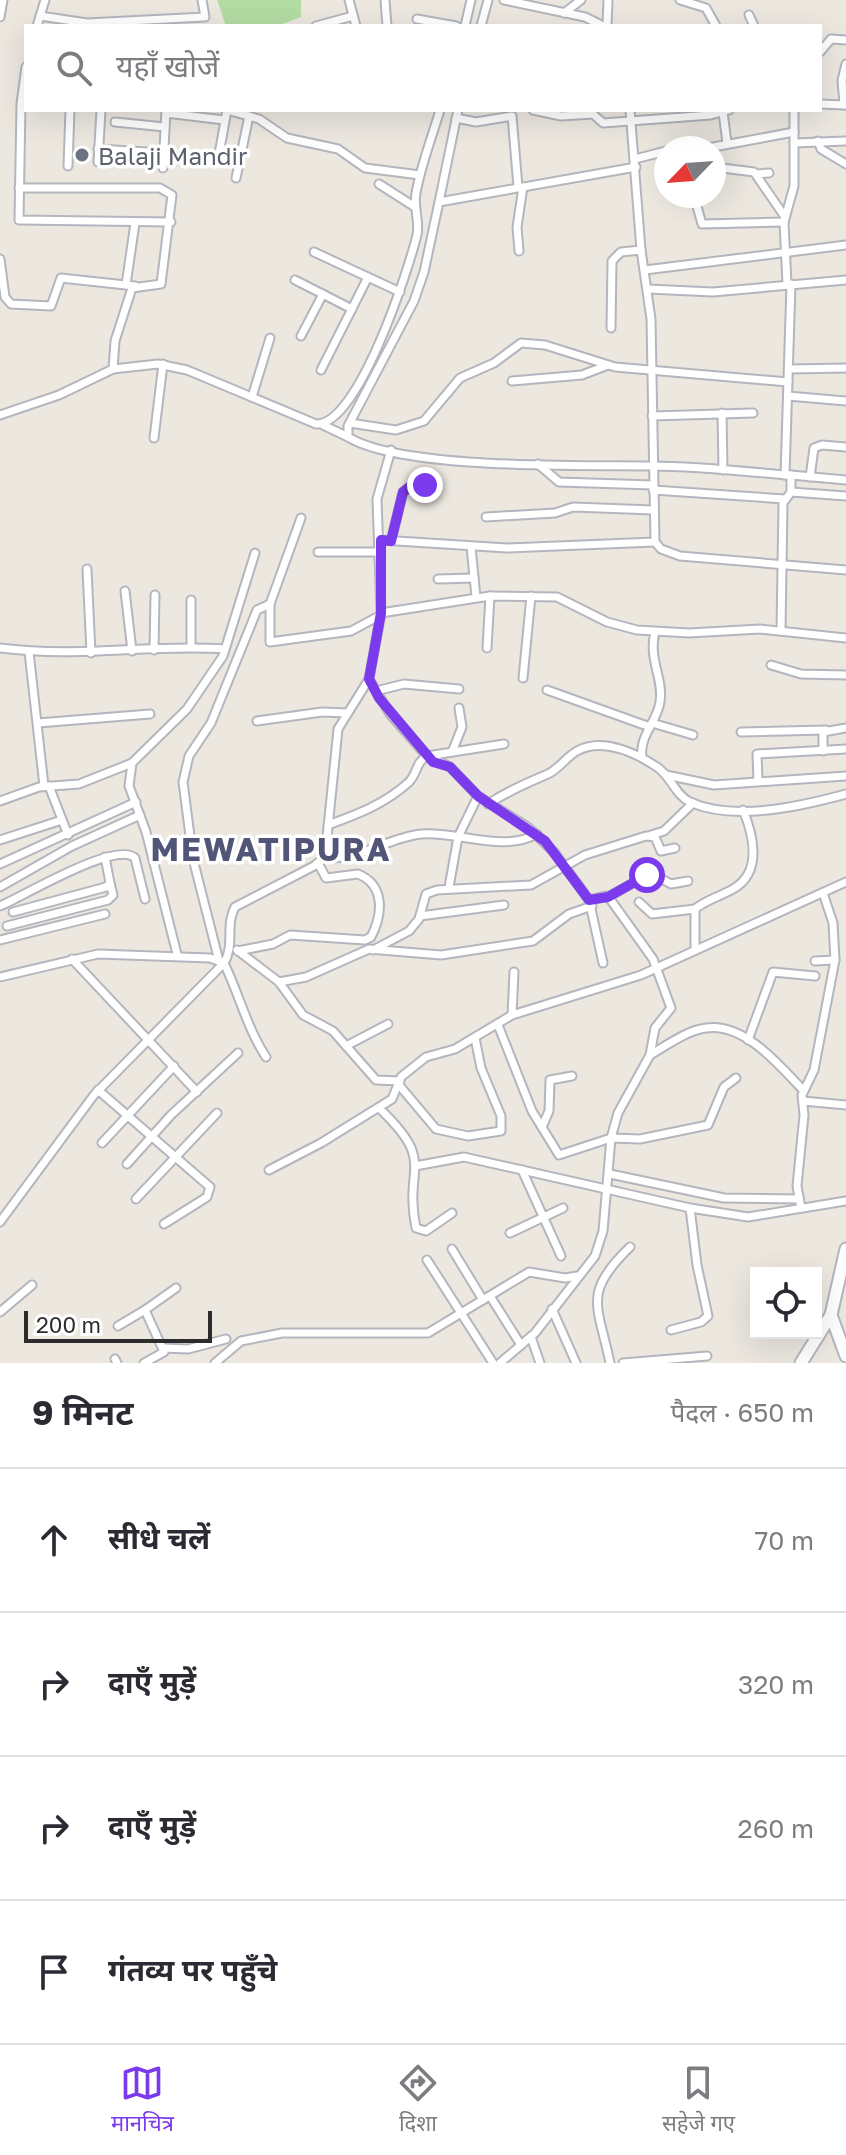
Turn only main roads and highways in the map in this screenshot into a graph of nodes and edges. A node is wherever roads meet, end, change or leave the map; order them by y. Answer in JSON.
{"nodes":[{"id":1,"x":846,"y":1249,"type":"edge"},
{"id":2,"x":831,"y":1315,"type":"junction"},
{"id":3,"x":846,"y":1356,"type":"edge"},
{"id":4,"x":801,"y":1363,"type":"edge"}],
"edges":[{"from":1,"to":2,"type":"main road"},
{"from":2,"to":3,"type":"main road"},
{"from":2,"to":4,"type":"main road"}]}
